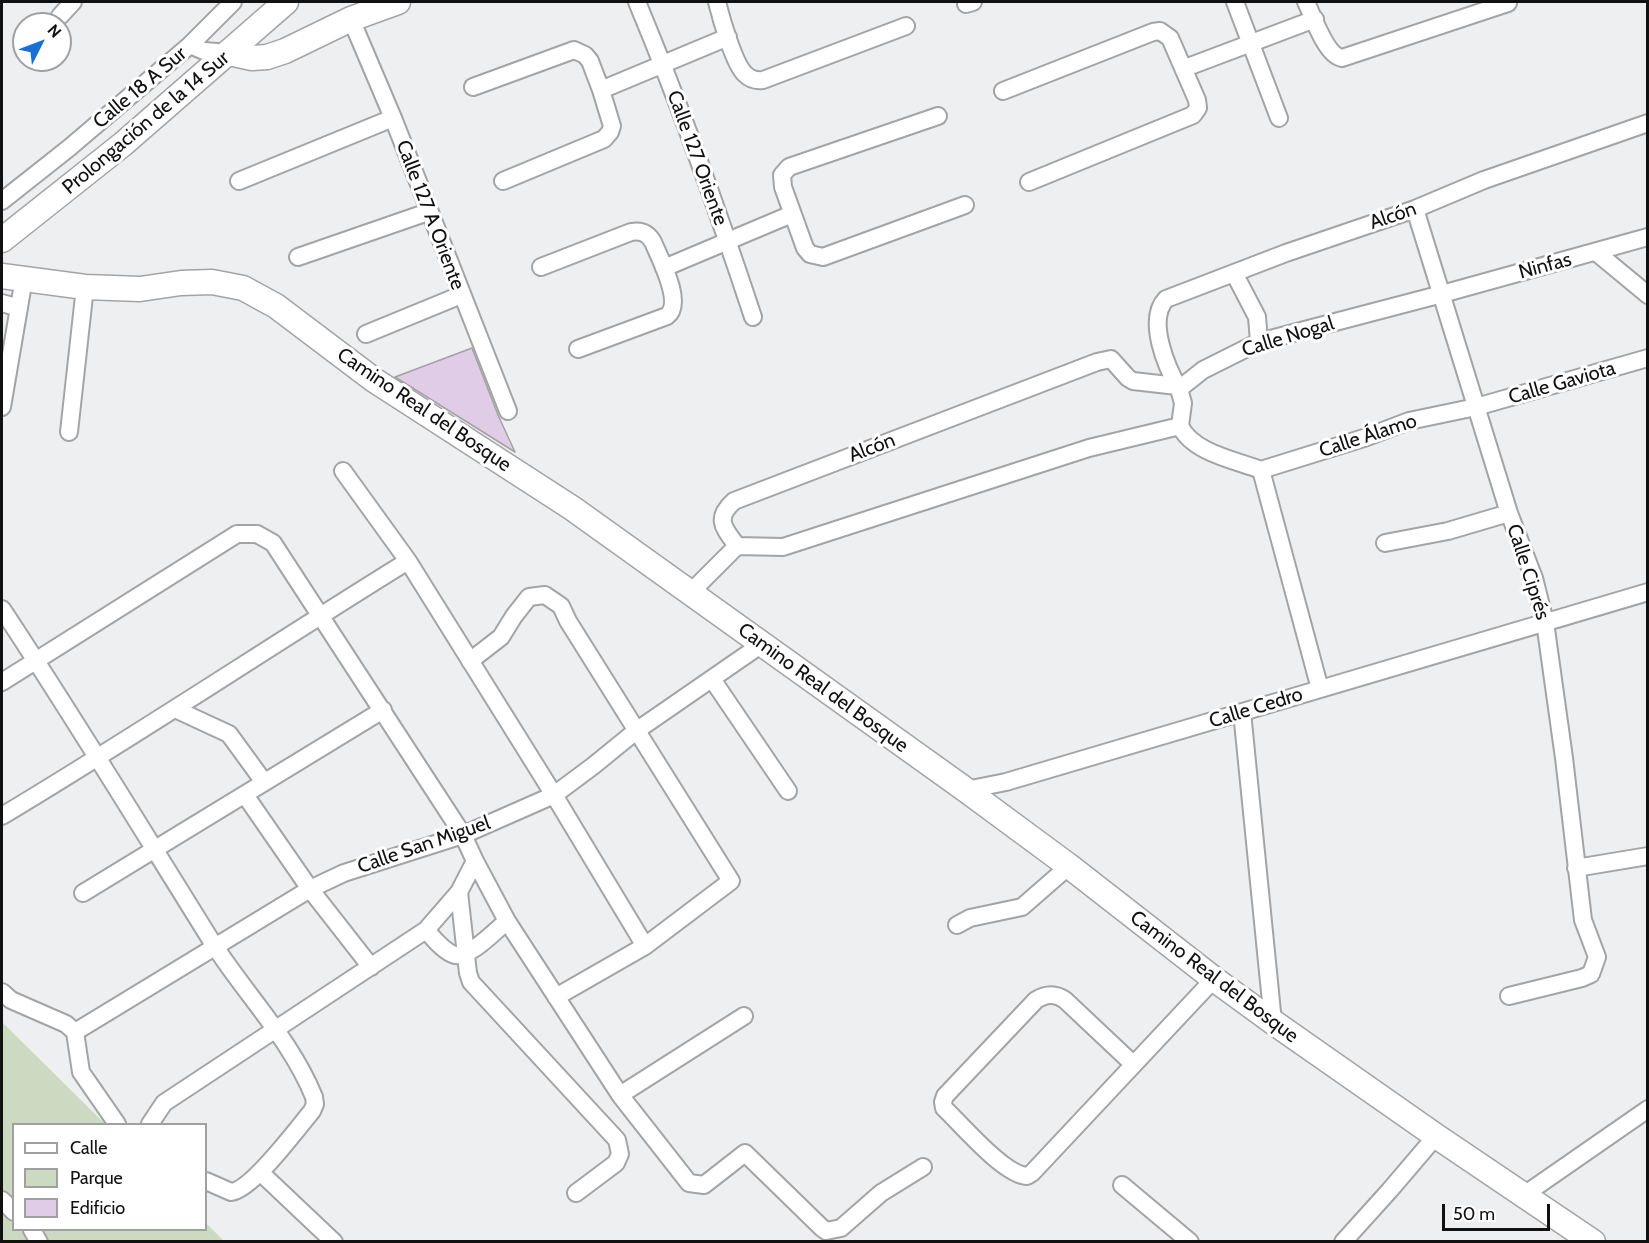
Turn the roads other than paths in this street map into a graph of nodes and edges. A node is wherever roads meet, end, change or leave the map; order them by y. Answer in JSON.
{"nodes":[{"id":1,"x":232,"y":2,"type":"edge"},
{"id":2,"x":398,"y":2,"type":"edge"},
{"id":3,"x":637,"y":2,"type":"edge"},
{"id":4,"x":717,"y":2,"type":"edge"},
{"id":5,"x":1235,"y":2,"type":"edge"},
{"id":6,"x":1306,"y":2,"type":"edge"},
{"id":7,"x":282,"y":3,"type":"edge"},
{"id":8,"x":1508,"y":3,"type":"edge"},
{"id":9,"x":351,"y":19,"type":"junction"},
{"id":10,"x":1315,"y":19,"type":"junction"},
{"id":11,"x":906,"y":26,"type":"dead end"},
{"id":12,"x":728,"y":37,"type":"junction"},
{"id":13,"x":1251,"y":42,"type":"junction"},
{"id":14,"x":190,"y":45,"type":"junction"},
{"id":15,"x":229,"y":53,"type":"junction"},
{"id":16,"x":663,"y":65,"type":"junction"},
{"id":17,"x":1185,"y":68,"type":"junction"},
{"id":18,"x":473,"y":87,"type":"dead end"},
{"id":19,"x":601,"y":90,"type":"junction"},
{"id":20,"x":1003,"y":91,"type":"dead end"},
{"id":21,"x":938,"y":116,"type":"dead end"},
{"id":22,"x":393,"y":118,"type":"junction"},
{"id":23,"x":1279,"y":118,"type":"dead end"},
{"id":24,"x":1647,"y":123,"type":"edge"},
{"id":25,"x":239,"y":181,"type":"dead end"},
{"id":26,"x":503,"y":181,"type":"dead end"},
{"id":27,"x":1029,"y":182,"type":"dead end"},
{"id":28,"x":2,"y":201,"type":"edge"},
{"id":29,"x":964,"y":205,"type":"dead end"},
{"id":30,"x":1415,"y":209,"type":"junction"},
{"id":31,"x":428,"y":212,"type":"junction"},
{"id":32,"x":792,"y":214,"type":"junction"},
{"id":33,"x":1647,"y":237,"type":"edge"},
{"id":34,"x":2,"y":240,"type":"edge"},
{"id":35,"x":728,"y":241,"type":"junction"},
{"id":36,"x":1596,"y":252,"type":"junction"},
{"id":37,"x":298,"y":257,"type":"dead end"},
{"id":38,"x":541,"y":267,"type":"dead end"},
{"id":39,"x":664,"y":268,"type":"junction"},
{"id":40,"x":1234,"y":273,"type":"junction"},
{"id":41,"x":13,"y":277,"type":"edge"},
{"id":42,"x":85,"y":287,"type":"junction"},
{"id":43,"x":1442,"y":294,"type":"junction"},
{"id":44,"x":461,"y":295,"type":"junction"},
{"id":45,"x":1647,"y":295,"type":"edge"},
{"id":46,"x":2,"y":303,"type":"edge"},
{"id":47,"x":19,"y":308,"type":"junction"},
{"id":48,"x":753,"y":317,"type":"dead end"},
{"id":49,"x":366,"y":334,"type":"dead end"},
{"id":50,"x":1259,"y":342,"type":"junction"},
{"id":51,"x":578,"y":349,"type":"dead end"},
{"id":52,"x":1647,"y":358,"type":"edge"},
{"id":53,"x":1178,"y":387,"type":"junction"},
{"id":54,"x":2,"y":407,"type":"edge"},
{"id":55,"x":1476,"y":407,"type":"junction"},
{"id":56,"x":508,"y":411,"type":"dead end"},
{"id":57,"x":1180,"y":426,"type":"junction"},
{"id":58,"x":69,"y":432,"type":"dead end"},
{"id":59,"x":1261,"y":470,"type":"junction"},
{"id":60,"x":343,"y":471,"type":"dead end"},
{"id":61,"x":1509,"y":513,"type":"junction"},
{"id":62,"x":1385,"y":543,"type":"dead end"},
{"id":63,"x":736,"y":546,"type":"junction"},
{"id":64,"x":408,"y":561,"type":"junction"},
{"id":65,"x":691,"y":592,"type":"junction"},
{"id":66,"x":1647,"y":592,"type":"edge"},
{"id":67,"x":2,"y":609,"type":"edge"},
{"id":68,"x":320,"y":615,"type":"junction"},
{"id":69,"x":1545,"y":622,"type":"junction"},
{"id":70,"x":762,"y":644,"type":"junction"},
{"id":71,"x":36,"y":661,"type":"junction"},
{"id":72,"x":470,"y":661,"type":"junction"},
{"id":73,"x":712,"y":679,"type":"junction"},
{"id":74,"x":2,"y":682,"type":"edge"},
{"id":75,"x":1320,"y":689,"type":"junction"},
{"id":76,"x":175,"y":709,"type":"junction"},
{"id":77,"x":382,"y":710,"type":"junction"},
{"id":78,"x":1242,"y":712,"type":"junction"},
{"id":79,"x":636,"y":731,"type":"junction"},
{"id":80,"x":97,"y":759,"type":"junction"},
{"id":81,"x":264,"y":782,"type":"junction"},
{"id":82,"x":966,"y":790,"type":"junction"},
{"id":83,"x":788,"y":791,"type":"dead end"},
{"id":84,"x":245,"y":795,"type":"junction"},
{"id":85,"x":554,"y":795,"type":"junction"},
{"id":86,"x":2,"y":816,"type":"edge"},
{"id":87,"x":463,"y":835,"type":"junction"},
{"id":88,"x":156,"y":850,"type":"junction"},
{"id":89,"x":1647,"y":856,"type":"edge"},
{"id":90,"x":475,"y":861,"type":"junction"},
{"id":91,"x":1069,"y":866,"type":"junction"},
{"id":92,"x":1576,"y":868,"type":"junction"},
{"id":93,"x":310,"y":889,"type":"junction"},
{"id":94,"x":459,"y":892,"type":"junction"},
{"id":95,"x":83,"y":893,"type":"dead end"},
{"id":96,"x":507,"y":921,"type":"junction"},
{"id":97,"x":957,"y":925,"type":"dead end"},
{"id":98,"x":426,"y":930,"type":"junction"},
{"id":99,"x":645,"y":946,"type":"junction"},
{"id":100,"x":216,"y":947,"type":"junction"},
{"id":101,"x":467,"y":954,"type":"junction"},
{"id":102,"x":371,"y":967,"type":"junction"},
{"id":103,"x":1214,"y":979,"type":"junction"},
{"id":104,"x":2,"y":992,"type":"edge"},
{"id":105,"x":1509,"y":996,"type":"dead end"},
{"id":106,"x":556,"y":997,"type":"junction"},
{"id":107,"x":744,"y":1016,"type":"dead end"},
{"id":108,"x":1273,"y":1022,"type":"junction"},
{"id":109,"x":276,"y":1028,"type":"junction"},
{"id":110,"x":75,"y":1032,"type":"junction"},
{"id":111,"x":1133,"y":1064,"type":"junction"},
{"id":112,"x":620,"y":1095,"type":"junction"},
{"id":113,"x":1647,"y":1109,"type":"edge"},
{"id":114,"x":116,"y":1123,"type":"edge"},
{"id":115,"x":151,"y":1123,"type":"edge"},
{"id":116,"x":1436,"y":1136,"type":"junction"},
{"id":117,"x":923,"y":1167,"type":"dead end"},
{"id":118,"x":260,"y":1172,"type":"junction"},
{"id":119,"x":207,"y":1182,"type":"edge"},
{"id":120,"x":1122,"y":1185,"type":"dead end"},
{"id":121,"x":576,"y":1192,"type":"dead end"},
{"id":122,"x":1524,"y":1195,"type":"junction"},
{"id":123,"x":333,"y":1242,"type":"edge"},
{"id":124,"x":1190,"y":1242,"type":"edge"},
{"id":125,"x":1343,"y":1242,"type":"edge"},
{"id":126,"x":1593,"y":1242,"type":"edge"}],
"edges":[{"from":1,"to":14,"type":"street"},
{"from":2,"to":9,"type":"street","name":"Calle 18 A Sur"},
{"from":3,"to":16,"type":"street","name":"Calle 127 Oriente"},
{"from":4,"to":12,"type":"street"},
{"from":5,"to":13,"type":"street"},
{"from":6,"to":10,"type":"street"},
{"from":7,"to":15,"type":"street","name":"Prolongación de la 14 Sur"},
{"from":8,"to":10,"type":"street"},
{"from":9,"to":15,"type":"street","name":"Calle 18 A Sur"},
{"from":9,"to":22,"type":"street","name":"Calle 127 A Oriente"},
{"from":10,"to":13,"type":"street"},
{"from":11,"to":12,"type":"street"},
{"from":12,"to":16,"type":"street"},
{"from":13,"to":17,"type":"street"},
{"from":13,"to":23,"type":"street"},
{"from":14,"to":15,"type":"street","name":"Calle 18 A Sur"},
{"from":14,"to":28,"type":"street","name":"Calle 18 A Sur"},
{"from":15,"to":34,"type":"street","name":"Prolongación de la 14 Sur"},
{"from":16,"to":19,"type":"street"},
{"from":16,"to":35,"type":"street","name":"Calle 127 Oriente"},
{"from":17,"to":20,"type":"street"},
{"from":17,"to":27,"type":"street"},
{"from":18,"to":19,"type":"street"},
{"from":19,"to":26,"type":"street"},
{"from":21,"to":32,"type":"street"},
{"from":22,"to":25,"type":"street"},
{"from":22,"to":31,"type":"street","name":"Calle 127 A Oriente"},
{"from":24,"to":30,"type":"street","name":"Alcón"},
{"from":29,"to":32,"type":"street"},
{"from":30,"to":40,"type":"street","name":"Alcón"},
{"from":30,"to":43,"type":"street","name":"Calle Ciprés"},
{"from":31,"to":37,"type":"street"},
{"from":31,"to":44,"type":"street","name":"Calle 127 A Oriente"},
{"from":32,"to":35,"type":"street"},
{"from":33,"to":36,"type":"street","name":"Ninfas"},
{"from":35,"to":39,"type":"street"},
{"from":35,"to":48,"type":"street","name":"Calle 127 Oriente"},
{"from":36,"to":43,"type":"street","name":"Ninfas"},
{"from":36,"to":45,"type":"street"},
{"from":38,"to":39,"type":"street"},
{"from":39,"to":51,"type":"street"},
{"from":40,"to":50,"type":"street"},
{"from":40,"to":53,"type":"street","name":"Alcón"},
{"from":41,"to":42,"type":"street","name":"Camino Real del Bosque"},
{"from":41,"to":47,"type":"street"},
{"from":42,"to":58,"type":"street"},
{"from":42,"to":65,"type":"street","name":"Camino Real del Bosque"},
{"from":43,"to":50,"type":"street","name":"Calle Nogal"},
{"from":43,"to":55,"type":"street","name":"Calle Ciprés"},
{"from":44,"to":49,"type":"street"},
{"from":44,"to":56,"type":"street","name":"Calle 127 A Oriente"},
{"from":46,"to":47,"type":"street"},
{"from":47,"to":54,"type":"street"},
{"from":50,"to":53,"type":"street","name":"Calle Nogal"},
{"from":52,"to":55,"type":"street","name":"Calle Gaviota"},
{"from":53,"to":57,"type":"street"},
{"from":53,"to":63,"type":"street","name":"Alcón"},
{"from":55,"to":59,"type":"street","name":"Calle Álamo"},
{"from":55,"to":61,"type":"street","name":"Calle Ciprés"},
{"from":57,"to":59,"type":"street"},
{"from":57,"to":63,"type":"street"},
{"from":59,"to":75,"type":"street"},
{"from":60,"to":64,"type":"street"},
{"from":61,"to":62,"type":"street"},
{"from":61,"to":69,"type":"street","name":"Calle Ciprés"},
{"from":63,"to":65,"type":"street"},
{"from":64,"to":68,"type":"street"},
{"from":64,"to":72,"type":"street"},
{"from":65,"to":70,"type":"street","name":"Camino Real del Bosque"},
{"from":66,"to":69,"type":"street","name":"Calle Cedro"},
{"from":67,"to":71,"type":"street"},
{"from":68,"to":71,"type":"street"},
{"from":68,"to":76,"type":"street"},
{"from":68,"to":77,"type":"street"},
{"from":69,"to":75,"type":"street","name":"Calle Cedro"},
{"from":69,"to":92,"type":"street","name":"Calle Ciprés"},
{"from":70,"to":73,"type":"street","name":"Calle San Miguel"},
{"from":70,"to":82,"type":"street","name":"Camino Real del Bosque"},
{"from":71,"to":74,"type":"street"},
{"from":71,"to":80,"type":"street"},
{"from":72,"to":79,"type":"street"},
{"from":72,"to":85,"type":"street"},
{"from":73,"to":79,"type":"street","name":"Calle San Miguel"},
{"from":73,"to":83,"type":"street"},
{"from":75,"to":78,"type":"street","name":"Calle Cedro"},
{"from":76,"to":80,"type":"street"},
{"from":76,"to":81,"type":"street"},
{"from":77,"to":81,"type":"street"},
{"from":77,"to":87,"type":"street"},
{"from":78,"to":82,"type":"street","name":"Calle Cedro"},
{"from":78,"to":108,"type":"street"},
{"from":79,"to":85,"type":"street","name":"Calle San Miguel"},
{"from":79,"to":99,"type":"street"},
{"from":80,"to":86,"type":"street"},
{"from":80,"to":88,"type":"street"},
{"from":81,"to":84,"type":"street"},
{"from":82,"to":91,"type":"street","name":"Camino Real del Bosque"},
{"from":84,"to":88,"type":"street"},
{"from":84,"to":93,"type":"street"},
{"from":85,"to":87,"type":"street","name":"Calle San Miguel"},
{"from":85,"to":99,"type":"street"},
{"from":87,"to":90,"type":"street"},
{"from":87,"to":93,"type":"street","name":"Calle San Miguel"},
{"from":88,"to":95,"type":"street"},
{"from":88,"to":100,"type":"street"},
{"from":89,"to":92,"type":"street"},
{"from":90,"to":94,"type":"street"},
{"from":90,"to":96,"type":"street"},
{"from":91,"to":97,"type":"street"},
{"from":91,"to":103,"type":"street","name":"Camino Real del Bosque"},
{"from":92,"to":105,"type":"street","name":"Calle Ciprés"},
{"from":93,"to":100,"type":"street","name":"Calle San Miguel"},
{"from":93,"to":102,"type":"street"},
{"from":94,"to":98,"type":"street"},
{"from":94,"to":101,"type":"street"},
{"from":96,"to":101,"type":"street"},
{"from":96,"to":106,"type":"street"},
{"from":98,"to":101,"type":"street"},
{"from":98,"to":102,"type":"street"},
{"from":99,"to":106,"type":"street"},
{"from":100,"to":109,"type":"street"},
{"from":100,"to":110,"type":"street","name":"Calle San Miguel"},
{"from":101,"to":121,"type":"street"},
{"from":102,"to":109,"type":"street"},
{"from":103,"to":108,"type":"street","name":"Camino Real del Bosque"},
{"from":103,"to":111,"type":"street"},
{"from":104,"to":110,"type":"street"},
{"from":106,"to":112,"type":"street"},
{"from":107,"to":112,"type":"street"},
{"from":108,"to":116,"type":"street","name":"Camino Real del Bosque"},
{"from":109,"to":115,"type":"street"},
{"from":109,"to":118,"type":"street"},
{"from":110,"to":114,"type":"street"},
{"from":111,"to":111,"type":"street"},
{"from":112,"to":117,"type":"street"},
{"from":113,"to":122,"type":"street"},
{"from":116,"to":122,"type":"street","name":"Camino Real del Bosque"},
{"from":116,"to":125,"type":"street"},
{"from":118,"to":119,"type":"street"},
{"from":118,"to":123,"type":"street"},
{"from":120,"to":124,"type":"street"},
{"from":122,"to":126,"type":"street","name":"Camino Real del Bosque"}]}
